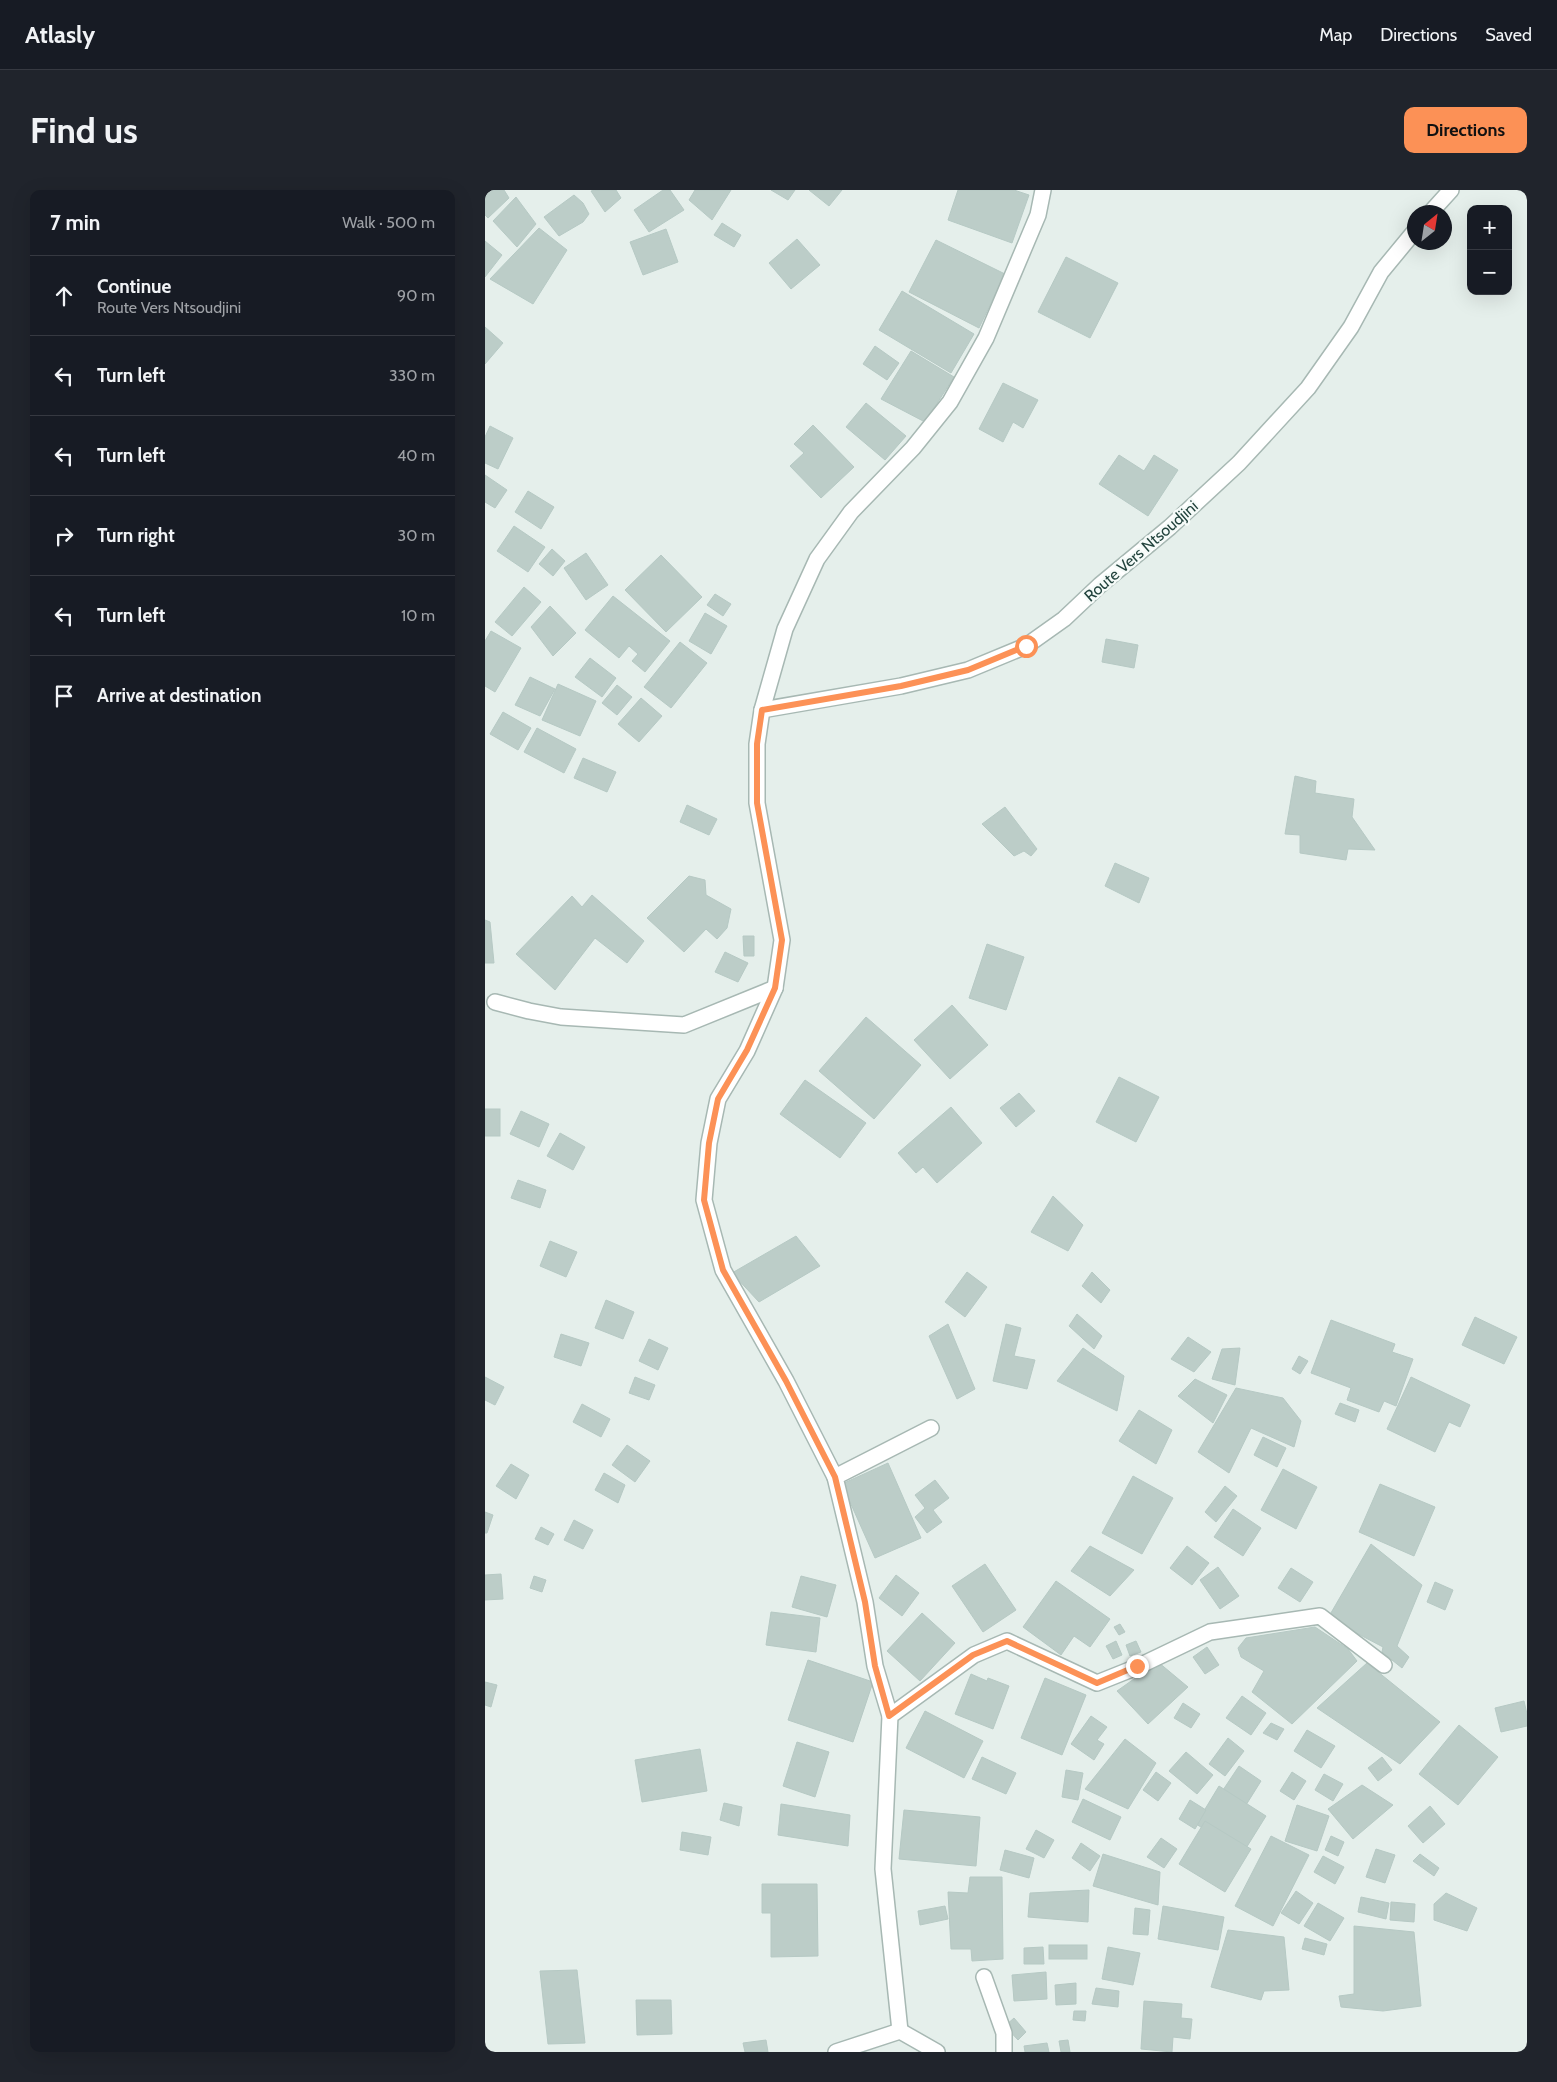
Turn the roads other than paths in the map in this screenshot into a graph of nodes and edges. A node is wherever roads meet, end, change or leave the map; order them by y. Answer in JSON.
{"nodes":[{"id":1,"x":1043,"y":190,"type":"edge"},
{"id":2,"x":1451,"y":190,"type":"edge"},
{"id":3,"x":1437,"y":205,"type":"edge"},
{"id":4,"x":1407,"y":241,"type":"edge"},
{"id":5,"x":762,"y":710,"type":"junction"},
{"id":6,"x":775,"y":988,"type":"junction"},
{"id":7,"x":495,"y":1002,"type":"dead end"},
{"id":8,"x":931,"y":1428,"type":"dead end"},
{"id":9,"x":835,"y":1477,"type":"junction"},
{"id":10,"x":1384,"y":1665,"type":"dead end"},
{"id":11,"x":889,"y":1716,"type":"junction"},
{"id":12,"x":984,"y":1977,"type":"dead end"},
{"id":13,"x":900,"y":2031,"type":"junction"},
{"id":14,"x":845,"y":2051,"type":"edge"},
{"id":15,"x":937,"y":2052,"type":"edge"},
{"id":16,"x":1004,"y":2052,"type":"edge"}],
"edges":[{"from":1,"to":5,"type":"street"},
{"from":2,"to":3,"type":"street"},
{"from":4,"to":5,"type":"street","name":"Route Vers Ntsoudjini"},
{"from":5,"to":6,"type":"street"},
{"from":6,"to":7,"type":"street"},
{"from":6,"to":9,"type":"street"},
{"from":8,"to":9,"type":"street"},
{"from":9,"to":11,"type":"street"},
{"from":10,"to":11,"type":"street"},
{"from":11,"to":13,"type":"street"},
{"from":12,"to":16,"type":"street"},
{"from":13,"to":14,"type":"street"},
{"from":13,"to":15,"type":"street"}]}
